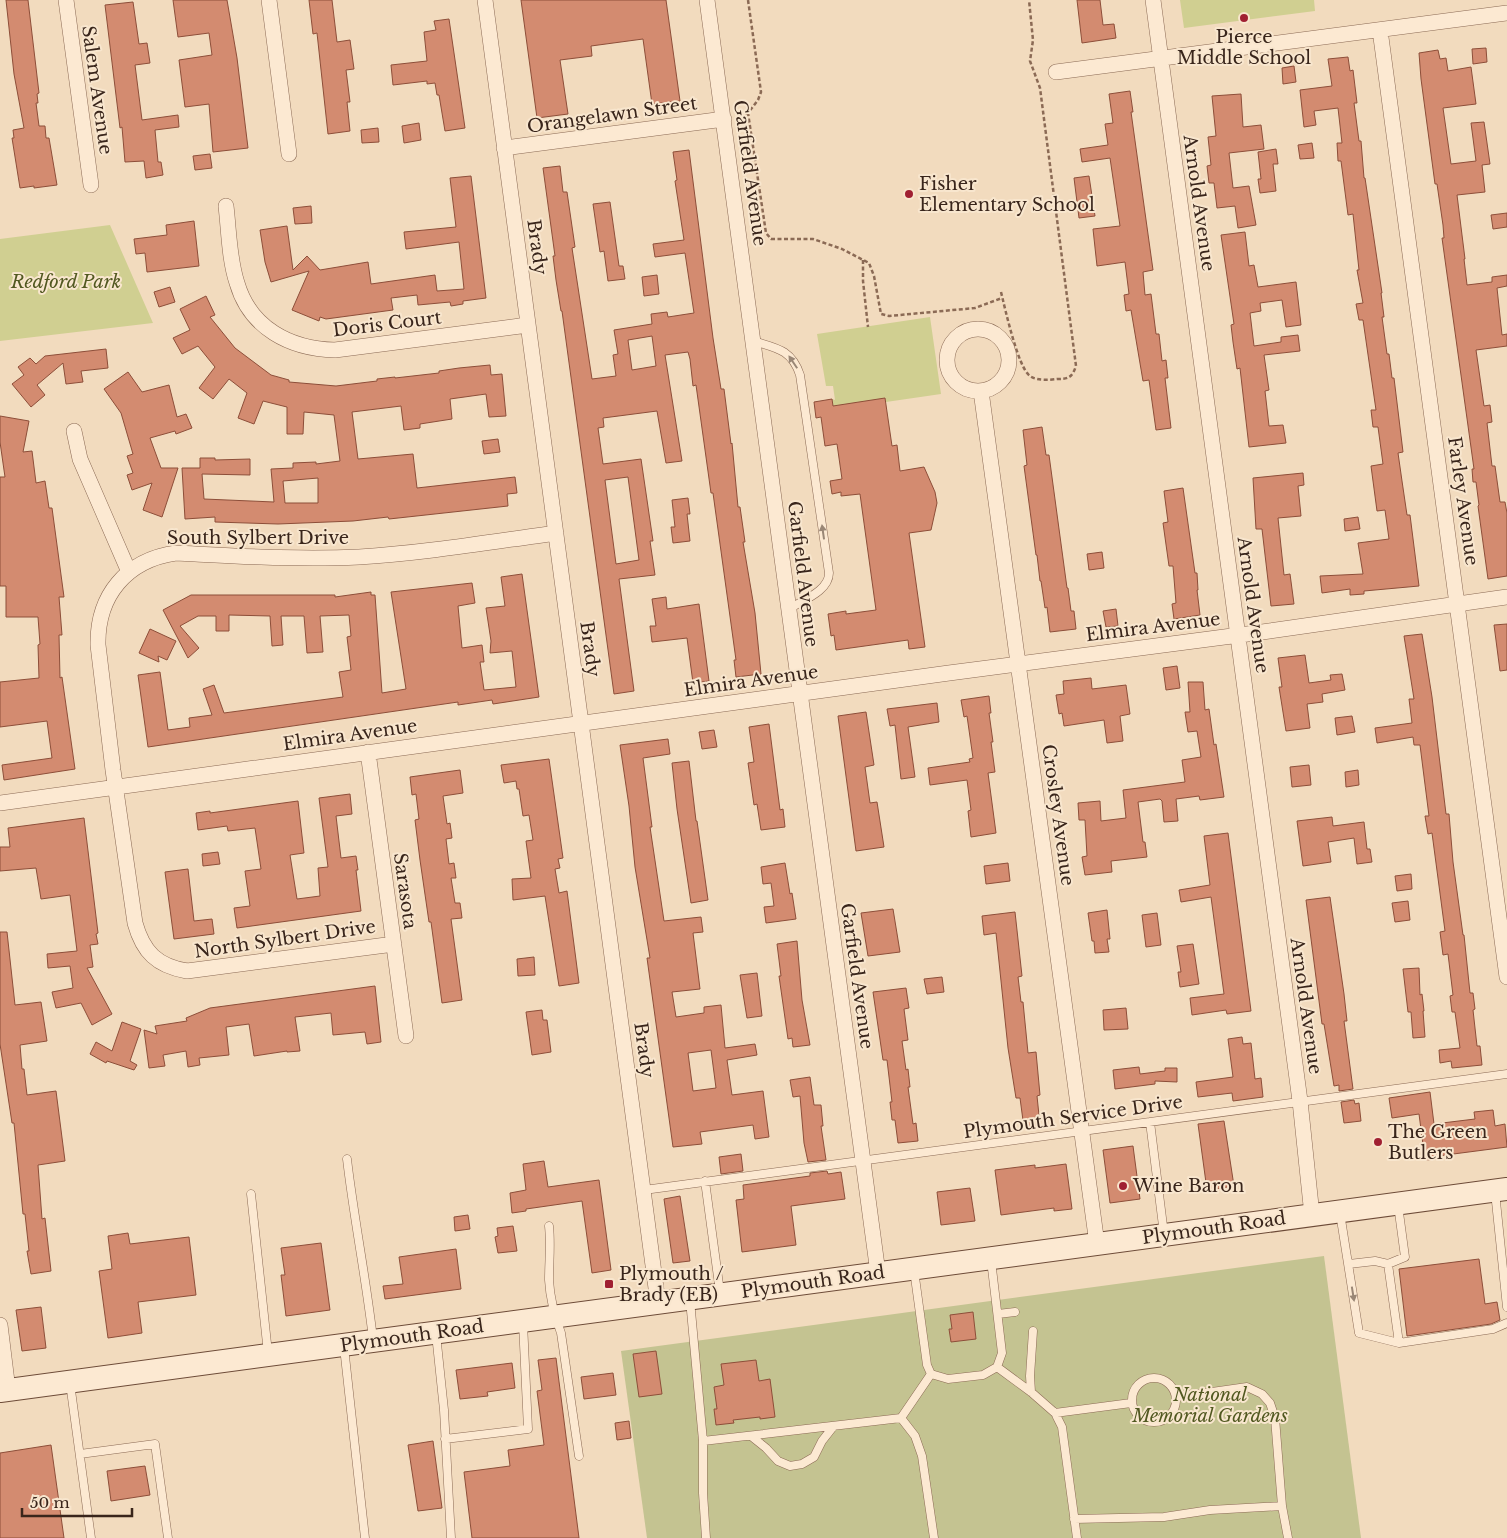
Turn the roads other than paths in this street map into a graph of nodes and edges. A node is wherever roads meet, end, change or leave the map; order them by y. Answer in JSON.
{"nodes":[{"id":1,"x":66,"y":0,"type":"edge"},
{"id":2,"x":269,"y":0,"type":"edge"},
{"id":3,"x":485,"y":0,"type":"edge"},
{"id":4,"x":707,"y":0,"type":"edge"},
{"id":5,"x":1153,"y":0,"type":"edge"},
{"id":6,"x":1507,"y":13,"type":"edge"},
{"id":7,"x":1380,"y":30,"type":"junction"},
{"id":8,"x":1161,"y":59,"type":"junction"},
{"id":9,"x":1056,"y":72,"type":"dead end"},
{"id":10,"x":724,"y":119,"type":"junction"},
{"id":11,"x":504,"y":148,"type":"junction"},
{"id":12,"x":289,"y":154,"type":"dead end"},
{"id":13,"x":91,"y":185,"type":"dead end"},
{"id":14,"x":226,"y":206,"type":"dead end"},
{"id":15,"x":528,"y":325,"type":"junction"},
{"id":16,"x":753,"y":341,"type":"junction"},
{"id":17,"x":981,"y":391,"type":"junction"},
{"id":18,"x":74,"y":431,"type":"dead end"},
{"id":19,"x":556,"y":533,"type":"junction"},
{"id":20,"x":129,"y":572,"type":"junction"},
{"id":21,"x":1507,"y":598,"type":"edge"},
{"id":22,"x":1458,"y":604,"type":"junction"},
{"id":23,"x":789,"y":609,"type":"junction"},
{"id":24,"x":1238,"y":636,"type":"junction"},
{"id":25,"x":1019,"y":663,"type":"junction"},
{"id":26,"x":800,"y":693,"type":"junction"},
{"id":27,"x":581,"y":723,"type":"junction"},
{"id":28,"x":368,"y":752,"type":"junction"},
{"id":29,"x":115,"y":787,"type":"junction"},
{"id":30,"x":0,"y":803,"type":"edge"},
{"id":31,"x":394,"y":944,"type":"junction"},
{"id":32,"x":1507,"y":977,"type":"edge"},
{"id":33,"x":406,"y":1036,"type":"dead end"},
{"id":34,"x":1507,"y":1074,"type":"edge"},
{"id":35,"x":1300,"y":1101,"type":"junction"},
{"id":36,"x":1150,"y":1122,"type":"junction"},
{"id":37,"x":1082,"y":1131,"type":"junction"},
{"id":38,"x":347,"y":1159,"type":"dead end"},
{"id":39,"x":863,"y":1160,"type":"junction"},
{"id":40,"x":704,"y":1181,"type":"junction"},
{"id":41,"x":644,"y":1190,"type":"junction"},
{"id":42,"x":1501,"y":1190,"type":"edge"},
{"id":43,"x":251,"y":1194,"type":"dead end"},
{"id":44,"x":1398,"y":1204,"type":"junction"},
{"id":45,"x":1340,"y":1211,"type":"junction"},
{"id":46,"x":1312,"y":1215,"type":"junction"},
{"id":47,"x":549,"y":1226,"type":"dead end"},
{"id":48,"x":1164,"y":1235,"type":"junction"},
{"id":49,"x":1096,"y":1244,"type":"junction"},
{"id":50,"x":991,"y":1258,"type":"junction"},
{"id":51,"x":1349,"y":1264,"type":"junction"},
{"id":52,"x":1388,"y":1264,"type":"junction"},
{"id":53,"x":914,"y":1268,"type":"junction"},
{"id":54,"x":878,"y":1273,"type":"junction"},
{"id":55,"x":720,"y":1294,"type":"junction"},
{"id":56,"x":689,"y":1298,"type":"junction"},
{"id":57,"x":658,"y":1302,"type":"junction"},
{"id":58,"x":1507,"y":1306,"type":"edge"},
{"id":59,"x":1015,"y":1312,"type":"dead end"},
{"id":60,"x":998,"y":1314,"type":"junction"},
{"id":61,"x":555,"y":1317,"type":"junction"},
{"id":62,"x":523,"y":1321,"type":"junction"},
{"id":63,"x":1507,"y":1323,"type":"edge"},
{"id":64,"x":0,"y":1325,"type":"edge"},
{"id":65,"x":1033,"y":1331,"type":"dead end"},
{"id":66,"x":435,"y":1332,"type":"junction"},
{"id":67,"x":374,"y":1341,"type":"junction"},
{"id":68,"x":1399,"y":1342,"type":"junction"},
{"id":69,"x":344,"y":1345,"type":"junction"},
{"id":70,"x":268,"y":1355,"type":"junction"},
{"id":71,"x":997,"y":1367,"type":"junction"},
{"id":72,"x":931,"y":1374,"type":"junction"},
{"id":73,"x":70,"y":1381,"type":"junction"},
{"id":74,"x":4,"y":1390,"type":"edge"},
{"id":75,"x":1031,"y":1392,"type":"junction"},
{"id":76,"x":1177,"y":1397,"type":"junction"},
{"id":77,"x":1131,"y":1403,"type":"junction"},
{"id":78,"x":1055,"y":1413,"type":"junction"},
{"id":79,"x":900,"y":1418,"type":"junction"},
{"id":80,"x":833,"y":1426,"type":"junction"},
{"id":81,"x":752,"y":1436,"type":"junction"},
{"id":82,"x":445,"y":1439,"type":"junction"},
{"id":83,"x":703,"y":1442,"type":"junction"},
{"id":84,"x":80,"y":1454,"type":"junction"},
{"id":85,"x":579,"y":1456,"type":"dead end"},
{"id":86,"x":1282,"y":1506,"type":"junction"},
{"id":87,"x":1074,"y":1519,"type":"junction"},
{"id":88,"x":91,"y":1538,"type":"edge"},
{"id":89,"x":168,"y":1538,"type":"edge"},
{"id":90,"x":365,"y":1538,"type":"edge"},
{"id":91,"x":451,"y":1538,"type":"edge"},
{"id":92,"x":706,"y":1538,"type":"edge"},
{"id":93,"x":934,"y":1538,"type":"edge"},
{"id":94,"x":1077,"y":1538,"type":"edge"},
{"id":95,"x":1288,"y":1538,"type":"edge"}],
"edges":[{"from":1,"to":13,"type":"street","name":"Salem Avenue"},
{"from":2,"to":12,"type":"street"},
{"from":3,"to":11,"type":"street","name":"Brady"},
{"from":4,"to":10,"type":"street","name":"Garfield Avenue"},
{"from":5,"to":8,"type":"street","name":"Arnold Avenue"},
{"from":6,"to":7,"type":"street"},
{"from":7,"to":8,"type":"street"},
{"from":7,"to":22,"type":"street","name":"Farley Avenue"},
{"from":8,"to":9,"type":"street"},
{"from":8,"to":24,"type":"street","name":"Arnold Avenue"},
{"from":10,"to":11,"type":"street","name":"Orangelawn Street"},
{"from":10,"to":16,"type":"street","name":"Garfield Avenue"},
{"from":11,"to":15,"type":"street","name":"Brady"},
{"from":14,"to":15,"type":"street","name":"Doris Court"},
{"from":15,"to":19,"type":"street","name":"Brady"},
{"from":16,"to":23,"type":"street","name":"Garfield Avenue"},
{"from":23,"to":16,"type":"lane","one_way":true},
{"from":17,"to":17,"type":"street"},
{"from":17,"to":25,"type":"street","name":"Crosley Avenue"},
{"from":18,"to":20,"type":"street"},
{"from":19,"to":20,"type":"street","name":"South Sylbert Drive"},
{"from":19,"to":27,"type":"street","name":"Brady"},
{"from":20,"to":29,"type":"street","name":"South Sylbert Drive"},
{"from":21,"to":22,"type":"street","name":"Elmira Avenue"},
{"from":22,"to":24,"type":"street","name":"Elmira Avenue"},
{"from":22,"to":32,"type":"street","name":"Farley Avenue"},
{"from":23,"to":26,"type":"street","name":"Garfield Avenue"},
{"from":24,"to":25,"type":"street","name":"Elmira Avenue"},
{"from":24,"to":35,"type":"street","name":"Arnold Avenue"},
{"from":25,"to":26,"type":"street","name":"Elmira Avenue"},
{"from":25,"to":37,"type":"street","name":"Crosley Avenue"},
{"from":26,"to":27,"type":"street","name":"Elmira Avenue"},
{"from":26,"to":39,"type":"street","name":"Garfield Avenue"},
{"from":27,"to":28,"type":"street","name":"Elmira Avenue"},
{"from":27,"to":41,"type":"street","name":"Brady"},
{"from":28,"to":29,"type":"street","name":"Elmira Avenue"},
{"from":28,"to":31,"type":"street","name":"Sarasota"},
{"from":29,"to":30,"type":"street","name":"Elmira Avenue"},
{"from":29,"to":31,"type":"street","name":"North Sylbert Drive"},
{"from":31,"to":33,"type":"street","name":"Sarasota"},
{"from":34,"to":35,"type":"lane","name":"Plymouth Service Drive"},
{"from":35,"to":36,"type":"lane","name":"Plymouth Service Drive"},
{"from":35,"to":46,"type":"street","name":"Arnold Avenue"},
{"from":36,"to":37,"type":"lane","name":"Plymouth Service Drive"},
{"from":36,"to":48,"type":"lane"},
{"from":37,"to":39,"type":"lane","name":"Plymouth Service Drive"},
{"from":37,"to":49,"type":"street","name":"Crosley Avenue"},
{"from":38,"to":67,"type":"lane"},
{"from":39,"to":40,"type":"lane","name":"Plymouth Service Drive"},
{"from":39,"to":54,"type":"street","name":"Garfield Avenue"},
{"from":40,"to":41,"type":"lane","name":"Plymouth Service Drive"},
{"from":40,"to":55,"type":"lane"},
{"from":41,"to":57,"type":"street","name":"Brady"},
{"from":42,"to":44,"type":"main road","name":"Plymouth Road"},
{"from":42,"to":58,"type":"lane"},
{"from":43,"to":70,"type":"lane"},
{"from":44,"to":45,"type":"main road","name":"Plymouth Road"},
{"from":44,"to":52,"type":"lane"},
{"from":45,"to":46,"type":"main road","name":"Plymouth Road"},
{"from":45,"to":51,"type":"lane"},
{"from":46,"to":48,"type":"main road","name":"Plymouth Road"},
{"from":47,"to":61,"type":"lane"},
{"from":48,"to":49,"type":"main road","name":"Plymouth Road"},
{"from":49,"to":50,"type":"main road","name":"Plymouth Road"},
{"from":50,"to":53,"type":"main road","name":"Plymouth Road"},
{"from":50,"to":60,"type":"lane"},
{"from":51,"to":52,"type":"lane"},
{"from":51,"to":68,"type":"lane","one_way":true},
{"from":52,"to":68,"type":"lane"},
{"from":53,"to":54,"type":"main road","name":"Plymouth Road"},
{"from":53,"to":72,"type":"lane"},
{"from":54,"to":55,"type":"main road","name":"Plymouth Road"},
{"from":55,"to":56,"type":"main road","name":"Plymouth Road"},
{"from":56,"to":57,"type":"main road","name":"Plymouth Road"},
{"from":56,"to":83,"type":"lane"},
{"from":57,"to":61,"type":"main road","name":"Plymouth Road"},
{"from":59,"to":60,"type":"lane"},
{"from":60,"to":71,"type":"lane"},
{"from":61,"to":62,"type":"main road","name":"Plymouth Road"},
{"from":61,"to":85,"type":"lane"},
{"from":62,"to":66,"type":"main road","name":"Plymouth Road"},
{"from":62,"to":82,"type":"lane"},
{"from":63,"to":68,"type":"lane"},
{"from":64,"to":74,"type":"street"},
{"from":65,"to":75,"type":"lane"},
{"from":66,"to":67,"type":"main road","name":"Plymouth Road"},
{"from":66,"to":82,"type":"lane"},
{"from":67,"to":69,"type":"main road","name":"Plymouth Road"},
{"from":69,"to":70,"type":"main road","name":"Plymouth Road"},
{"from":69,"to":90,"type":"lane"},
{"from":70,"to":73,"type":"main road","name":"Plymouth Road"},
{"from":71,"to":72,"type":"lane"},
{"from":71,"to":75,"type":"lane"},
{"from":72,"to":79,"type":"lane"},
{"from":73,"to":74,"type":"main road","name":"Plymouth Road"},
{"from":73,"to":84,"type":"lane"},
{"from":75,"to":78,"type":"lane"},
{"from":76,"to":77,"type":"lane"},
{"from":76,"to":77,"type":"lane"},
{"from":76,"to":86,"type":"lane"},
{"from":77,"to":78,"type":"lane"},
{"from":78,"to":87,"type":"lane"},
{"from":79,"to":80,"type":"lane"},
{"from":79,"to":93,"type":"lane"},
{"from":80,"to":81,"type":"lane"},
{"from":80,"to":81,"type":"lane"},
{"from":81,"to":83,"type":"lane"},
{"from":82,"to":91,"type":"lane"},
{"from":83,"to":92,"type":"lane"},
{"from":84,"to":88,"type":"lane"},
{"from":84,"to":89,"type":"lane"},
{"from":86,"to":87,"type":"lane"},
{"from":86,"to":95,"type":"lane"},
{"from":87,"to":94,"type":"lane"}]}
